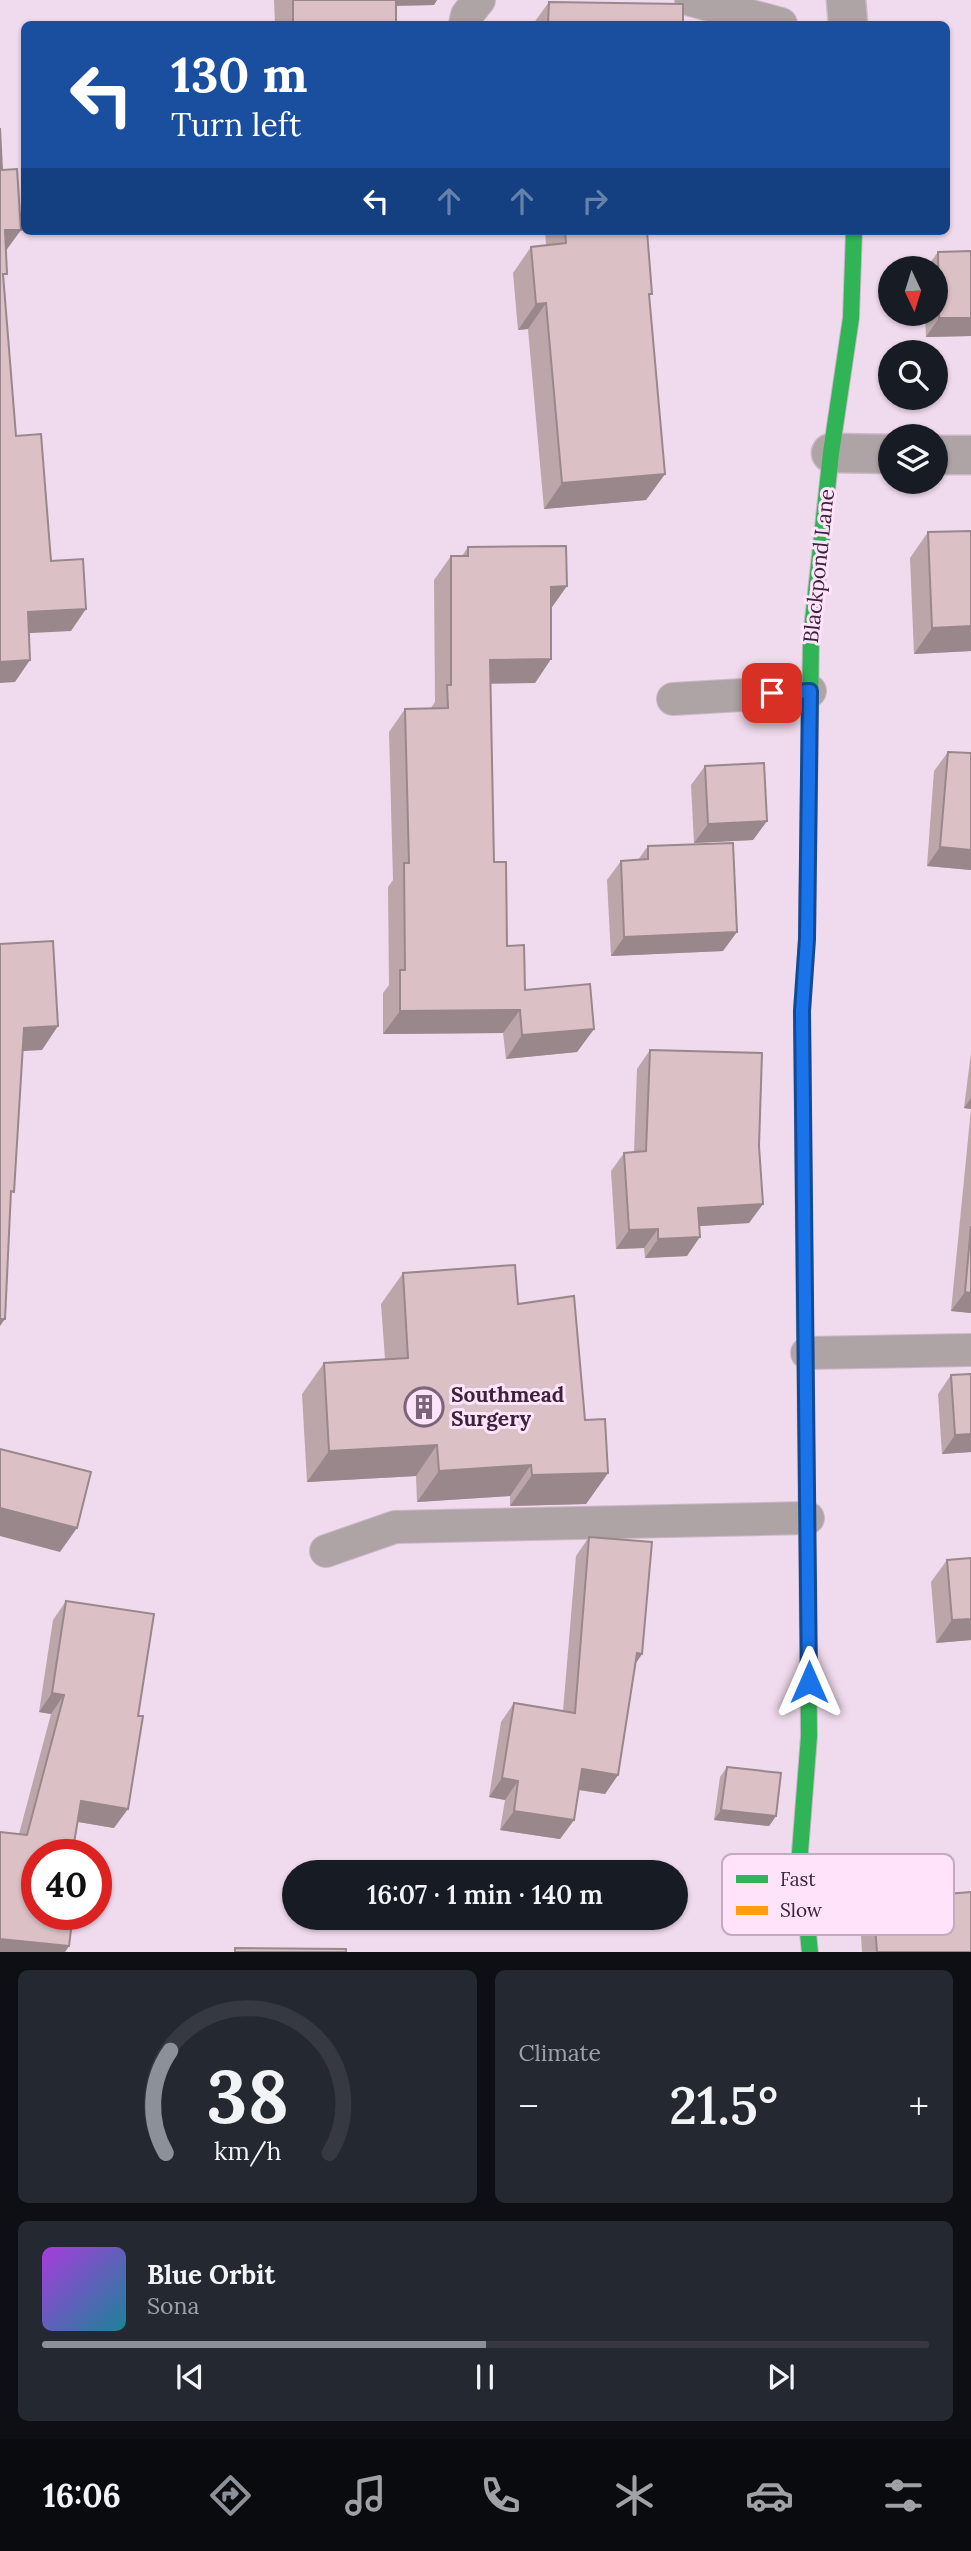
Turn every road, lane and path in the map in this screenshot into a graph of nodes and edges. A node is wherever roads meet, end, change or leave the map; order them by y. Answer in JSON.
{"nodes":[{"id":1,"x":479,"y":0,"type":"edge"},
{"id":2,"x":691,"y":0,"type":"edge"},
{"id":3,"x":846,"y":0,"type":"edge"},
{"id":4,"x":466,"y":21,"type":"edge"},
{"id":5,"x":770,"y":21,"type":"edge"},
{"id":6,"x":848,"y":21,"type":"edge"},
{"id":7,"x":853,"y":235,"type":"edge"},
{"id":8,"x":831,"y":453,"type":"junction"},
{"id":9,"x":878,"y":454,"type":"edge"},
{"id":10,"x":948,"y":455,"type":"edge"},
{"id":11,"x":971,"y":455,"type":"edge"},
{"id":12,"x":810,"y":691,"type":"junction"},
{"id":13,"x":673,"y":699,"type":"dead end"},
{"id":14,"x":971,"y":1350,"type":"edge"},
{"id":15,"x":807,"y":1353,"type":"junction"},
{"id":16,"x":808,"y":1518,"type":"junction"},
{"id":17,"x":326,"y":1551,"type":"dead end"},
{"id":18,"x":800,"y":1854,"type":"edge"}],
"edges":[{"from":1,"to":4,"type":"lane"},
{"from":2,"to":5,"type":"lane"},
{"from":3,"to":6,"type":"street"},
{"from":7,"to":8,"type":"street","name":"Blackpond Lane"},
{"from":8,"to":9,"type":"street"},
{"from":8,"to":12,"type":"street","name":"Blackpond Lane"},
{"from":10,"to":11,"type":"street"},
{"from":12,"to":13,"type":"lane"},
{"from":12,"to":15,"type":"street","name":"Blackpond Lane"},
{"from":14,"to":15,"type":"lane"},
{"from":15,"to":16,"type":"street","name":"Blackpond Lane"},
{"from":16,"to":17,"type":"lane"},
{"from":16,"to":18,"type":"street","name":"Blackpond Lane"}]}
